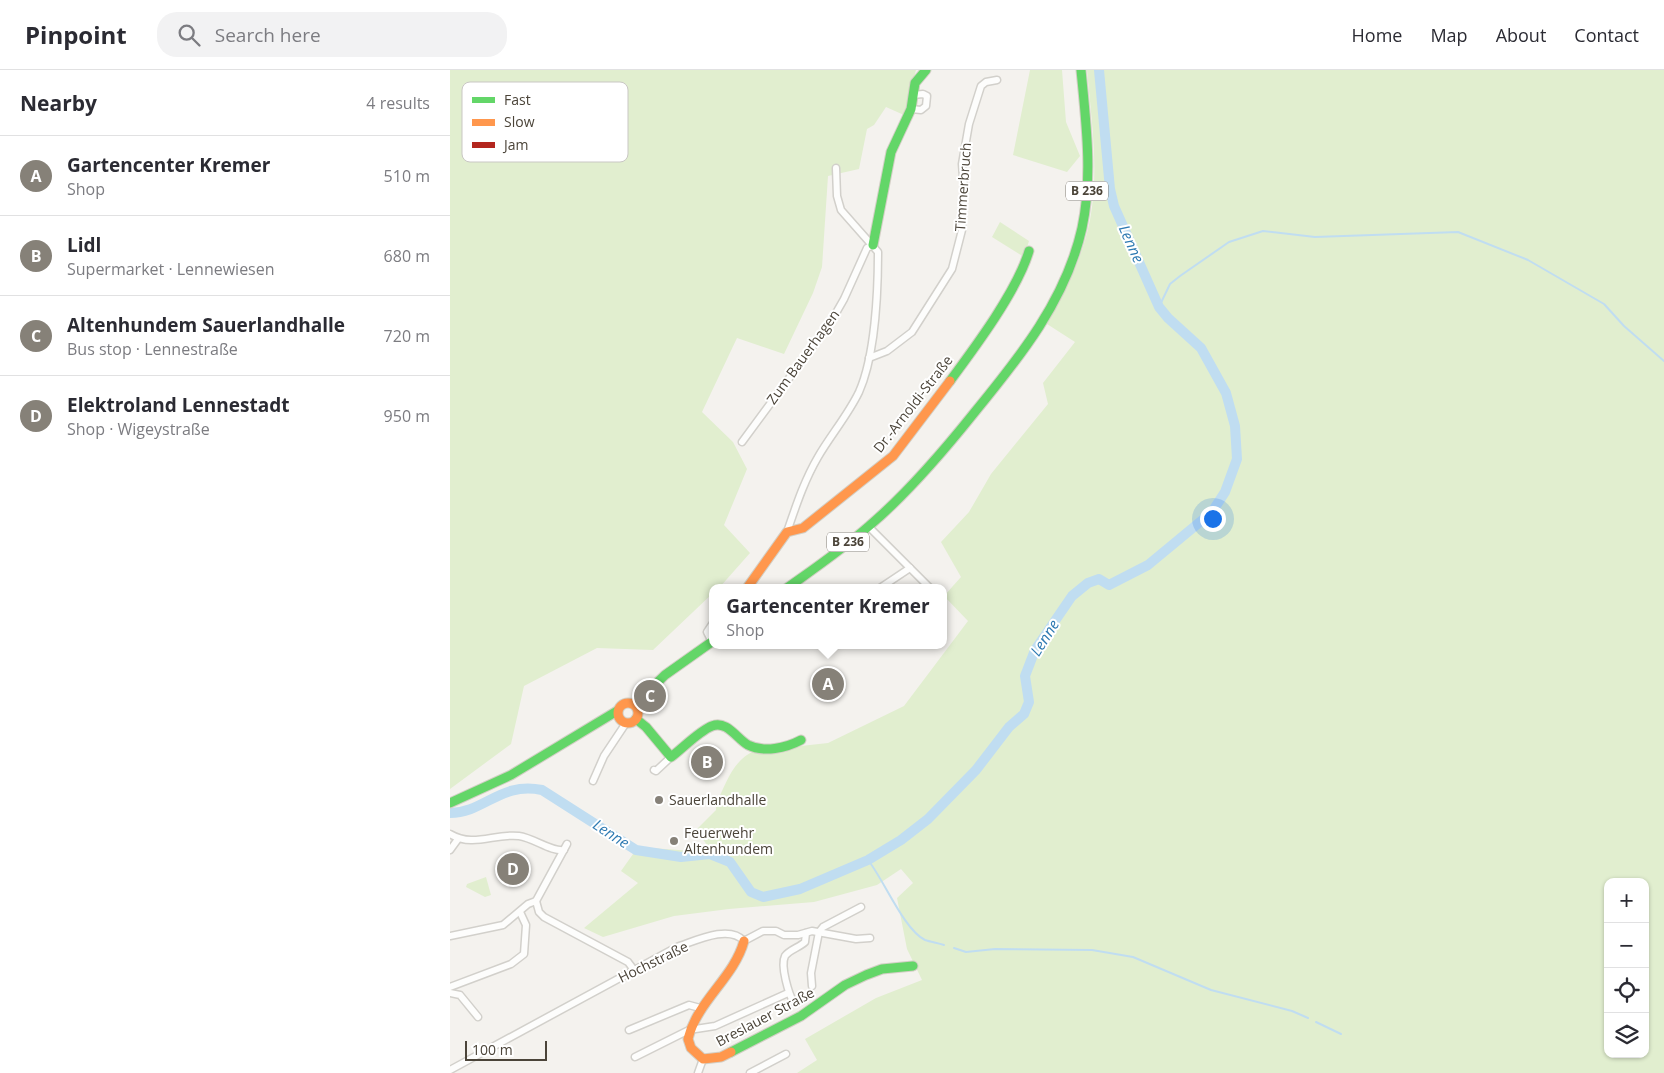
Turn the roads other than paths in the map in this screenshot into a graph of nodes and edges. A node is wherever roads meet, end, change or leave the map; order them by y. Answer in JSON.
{"nodes":[{"id":1,"x":926,"y":70,"type":"edge"},
{"id":2,"x":1081,"y":70,"type":"edge"},
{"id":3,"x":996,"y":80,"type":"dead end"},
{"id":4,"x":913,"y":95,"type":"junction"},
{"id":5,"x":911,"y":109,"type":"junction"},
{"id":6,"x":836,"y":168,"type":"dead end"},
{"id":7,"x":873,"y":246,"type":"junction"},
{"id":8,"x":1029,"y":251,"type":"dead end"},
{"id":9,"x":869,"y":358,"type":"junction"},
{"id":10,"x":742,"y":442,"type":"dead end"},
{"id":11,"x":868,"y":526,"type":"junction"},
{"id":12,"x":787,"y":532,"type":"junction"},
{"id":13,"x":910,"y":568,"type":"junction"},
{"id":14,"x":750,"y":584,"type":"edge"},
{"id":15,"x":792,"y":584,"type":"edge"},
{"id":16,"x":886,"y":584,"type":"edge"},
{"id":17,"x":926,"y":584,"type":"edge"},
{"id":18,"x":709,"y":645,"type":"edge"},
{"id":19,"x":635,"y":704,"type":"junction"},
{"id":20,"x":617,"y":712,"type":"junction"},
{"id":21,"x":636,"y":719,"type":"junction"},
{"id":22,"x":626,"y":723,"type":"junction"},
{"id":23,"x":801,"y":740,"type":"dead end"},
{"id":24,"x":672,"y":757,"type":"junction"},
{"id":25,"x":654,"y":770,"type":"dead end"},
{"id":26,"x":593,"y":781,"type":"dead end"},
{"id":27,"x":450,"y":803,"type":"edge"},
{"id":28,"x":450,"y":834,"type":"edge"},
{"id":29,"x":458,"y":839,"type":"junction"},
{"id":30,"x":450,"y":850,"type":"edge"},
{"id":31,"x":536,"y":901,"type":"junction"},
{"id":32,"x":862,"y":908,"type":"dead end"},
{"id":33,"x":520,"y":912,"type":"junction"},
{"id":34,"x":819,"y":932,"type":"junction"},
{"id":35,"x":806,"y":933,"type":"junction"},
{"id":36,"x":450,"y":936,"type":"edge"},
{"id":37,"x":870,"y":938,"type":"dead end"},
{"id":38,"x":744,"y":941,"type":"junction"},
{"id":39,"x":912,"y":966,"type":"dead end"},
{"id":40,"x":634,"y":970,"type":"junction"},
{"id":41,"x":450,"y":986,"type":"edge"},
{"id":42,"x":812,"y":986,"type":"dead end"},
{"id":43,"x":450,"y":993,"type":"edge"},
{"id":44,"x":788,"y":993,"type":"junction"},
{"id":45,"x":794,"y":1003,"type":"dead end"},
{"id":46,"x":700,"y":1008,"type":"junction"},
{"id":47,"x":478,"y":1016,"type":"dead end"},
{"id":48,"x":630,"y":1030,"type":"dead end"},
{"id":49,"x":689,"y":1030,"type":"junction"},
{"id":50,"x":786,"y":1054,"type":"dead end"},
{"id":51,"x":635,"y":1057,"type":"dead end"},
{"id":52,"x":703,"y":1059,"type":"junction"},
{"id":53,"x":450,"y":1070,"type":"edge"},
{"id":54,"x":698,"y":1073,"type":"edge"},
{"id":55,"x":750,"y":1073,"type":"edge"}],
"edges":[{"from":1,"to":4,"type":"street"},
{"from":2,"to":11,"type":"street","number":"B 236"},
{"from":3,"to":9,"type":"street","name":"Timmerbruch"},
{"from":4,"to":5,"type":"street"},
{"from":4,"to":5,"type":"street"},
{"from":5,"to":7,"type":"street"},
{"from":6,"to":7,"type":"street"},
{"from":7,"to":9,"type":"street"},
{"from":7,"to":10,"type":"street","name":"Zum Bauerhagen"},
{"from":8,"to":12,"type":"street","name":"Dr.-Arnoldi-Straße"},
{"from":9,"to":12,"type":"street"},
{"from":11,"to":13,"type":"street"},
{"from":11,"to":15,"type":"street","number":"B 236"},
{"from":12,"to":14,"type":"street"},
{"from":13,"to":16,"type":"street"},
{"from":13,"to":17,"type":"street"},
{"from":18,"to":19,"type":"street"},
{"from":19,"to":20,"type":"street"},
{"from":19,"to":21,"type":"street"},
{"from":20,"to":22,"type":"street"},
{"from":20,"to":27,"type":"street"},
{"from":21,"to":22,"type":"street"},
{"from":21,"to":24,"type":"street"},
{"from":22,"to":26,"type":"street"},
{"from":23,"to":24,"type":"street"},
{"from":24,"to":25,"type":"street"},
{"from":28,"to":29,"type":"street"},
{"from":29,"to":30,"type":"street"},
{"from":29,"to":31,"type":"street"},
{"from":31,"to":33,"type":"street"},
{"from":31,"to":40,"type":"street"},
{"from":32,"to":34,"type":"street"},
{"from":33,"to":36,"type":"street"},
{"from":33,"to":41,"type":"street"},
{"from":34,"to":35,"type":"street"},
{"from":34,"to":37,"type":"street"},
{"from":34,"to":42,"type":"street"},
{"from":35,"to":38,"type":"street"},
{"from":35,"to":44,"type":"street"},
{"from":38,"to":40,"type":"street","name":"Hochstraße"},
{"from":38,"to":46,"type":"street"},
{"from":39,"to":52,"type":"street","name":"Breslauer Straße"},
{"from":40,"to":53,"type":"street","name":"Hochstraße"},
{"from":43,"to":47,"type":"street"},
{"from":44,"to":45,"type":"street"},
{"from":44,"to":49,"type":"street"},
{"from":46,"to":48,"type":"street"},
{"from":46,"to":49,"type":"street"},
{"from":49,"to":51,"type":"street"},
{"from":49,"to":52,"type":"street","name":"Breslauer Straße"},
{"from":50,"to":55,"type":"street"},
{"from":52,"to":54,"type":"street"}]}
